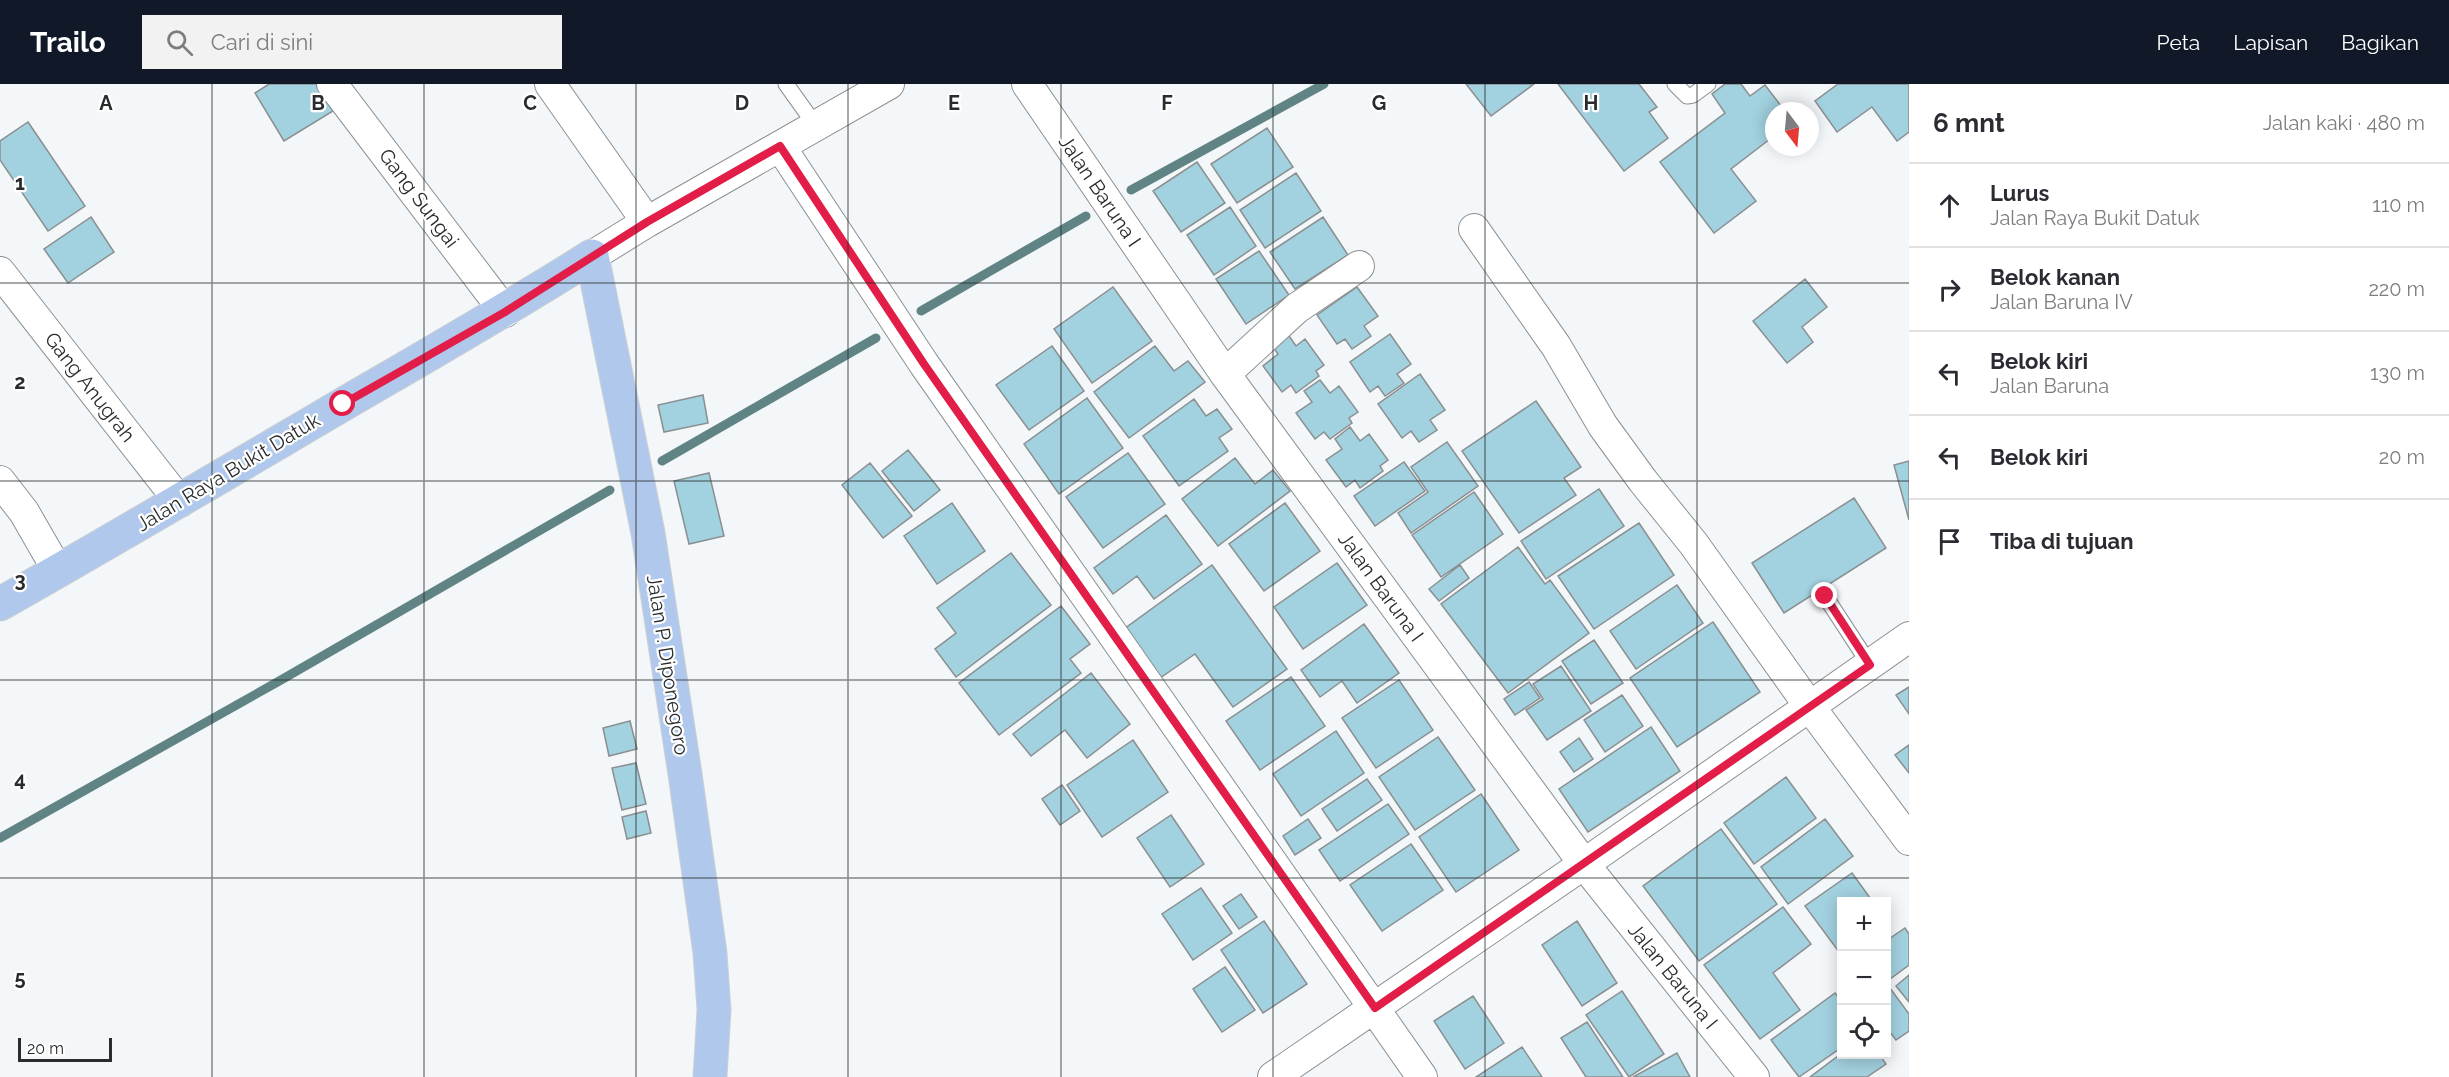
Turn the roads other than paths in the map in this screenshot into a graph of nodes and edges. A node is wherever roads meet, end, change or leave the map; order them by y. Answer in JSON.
{"nodes":[{"id":1,"x":332,"y":84,"type":"edge"},
{"id":2,"x":550,"y":84,"type":"edge"},
{"id":3,"x":786,"y":84,"type":"edge"},
{"id":4,"x":890,"y":84,"type":"edge"},
{"id":5,"x":1027,"y":84,"type":"edge"},
{"id":6,"x":1675,"y":84,"type":"edge"},
{"id":7,"x":1708,"y":84,"type":"edge"},
{"id":8,"x":816,"y":126,"type":"junction"},
{"id":9,"x":780,"y":146,"type":"junction"},
{"id":10,"x":647,"y":222,"type":"junction"},
{"id":11,"x":1474,"y":229,"type":"dead end"},
{"id":12,"x":592,"y":256,"type":"junction"},
{"id":13,"x":1359,"y":266,"type":"dead end"},
{"id":14,"x":0,"y":272,"type":"edge"},
{"id":15,"x":505,"y":312,"type":"junction"},
{"id":16,"x":1225,"y":374,"type":"junction"},
{"id":17,"x":0,"y":481,"type":"edge"},
{"id":18,"x":180,"y":502,"type":"junction"},
{"id":19,"x":58,"y":571,"type":"junction"},
{"id":20,"x":1825,"y":596,"type":"dead end"},
{"id":21,"x":0,"y":604,"type":"edge"},
{"id":22,"x":1909,"y":637,"type":"edge"},
{"id":23,"x":1870,"y":665,"type":"junction"},
{"id":24,"x":1810,"y":707,"type":"junction"},
{"id":25,"x":1909,"y":840,"type":"edge"},
{"id":26,"x":1584,"y":864,"type":"junction"},
{"id":27,"x":1375,"y":1008,"type":"junction"},
{"id":28,"x":710,"y":1077,"type":"edge"},
{"id":29,"x":1273,"y":1077,"type":"edge"},
{"id":30,"x":1422,"y":1077,"type":"edge"},
{"id":31,"x":1754,"y":1077,"type":"edge"}],
"edges":[{"from":1,"to":15,"type":"street","name":"Gang Sungai"},
{"from":2,"to":10,"type":"street"},
{"from":3,"to":8,"type":"lane"},
{"from":4,"to":8,"type":"street","name":"Jalan Raya Bukit Datuk"},
{"from":5,"to":16,"type":"street","name":"Jalan Baruna I"},
{"from":6,"to":7,"type":"lane"},
{"from":8,"to":9,"type":"street","name":"Jalan Raya Bukit Datuk"},
{"from":9,"to":10,"type":"street","name":"Jalan Raya Bukit Datuk"},
{"from":9,"to":27,"type":"street"},
{"from":10,"to":12,"type":"street","name":"Jalan Raya Bukit Datuk"},
{"from":11,"to":24,"type":"street"},
{"from":12,"to":15,"type":"main road","name":"Jalan Raya Bukit Datuk"},
{"from":12,"to":28,"type":"main road","name":"Jalan P. Diponegoro"},
{"from":13,"to":16,"type":"street"},
{"from":14,"to":18,"type":"street","name":"Gang Anugrah"},
{"from":15,"to":18,"type":"main road","name":"Jalan Raya Bukit Datuk"},
{"from":16,"to":26,"type":"street","name":"Jalan Baruna I"},
{"from":17,"to":19,"type":"street"},
{"from":18,"to":19,"type":"main road","name":"Jalan Raya Bukit Datuk"},
{"from":19,"to":21,"type":"main road","name":"Jalan Raya Bukit Datuk"},
{"from":20,"to":23,"type":"lane"},
{"from":22,"to":23,"type":"street"},
{"from":23,"to":24,"type":"street"},
{"from":24,"to":25,"type":"street"},
{"from":24,"to":26,"type":"street"},
{"from":26,"to":27,"type":"street"},
{"from":26,"to":31,"type":"street","name":"Jalan Baruna I"},
{"from":27,"to":29,"type":"street"},
{"from":27,"to":30,"type":"street"}]}
